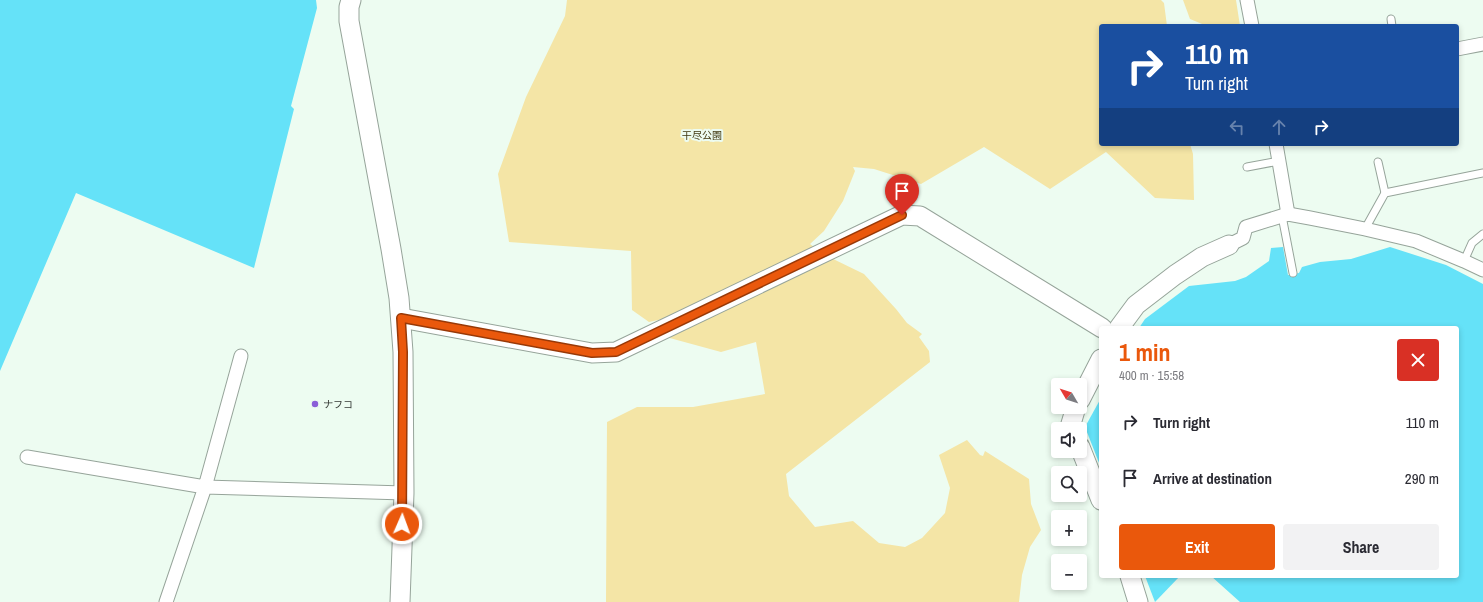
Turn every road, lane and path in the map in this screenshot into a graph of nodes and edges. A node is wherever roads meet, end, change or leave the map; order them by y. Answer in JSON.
{"nodes":[{"id":1,"x":351,"y":0,"type":"edge"},
{"id":2,"x":1247,"y":0,"type":"edge"},
{"id":3,"x":1252,"y":24,"type":"edge"},
{"id":4,"x":1483,"y":44,"type":"edge"},
{"id":5,"x":1459,"y":49,"type":"edge"},
{"id":6,"x":1276,"y":146,"type":"edge"},
{"id":7,"x":1279,"y":161,"type":"junction"},
{"id":8,"x":1378,"y":162,"type":"dead end"},
{"id":9,"x":1247,"y":167,"type":"dead end"},
{"id":10,"x":1482,"y":173,"type":"edge"},
{"id":11,"x":1385,"y":193,"type":"junction"},
{"id":12,"x":1285,"y":215,"type":"junction"},
{"id":13,"x":1365,"y":229,"type":"junction"},
{"id":14,"x":1483,"y":234,"type":"edge"},
{"id":15,"x":1229,"y":245,"type":"joint"},
{"id":16,"x":1464,"y":261,"type":"junction"},
{"id":17,"x":1483,"y":270,"type":"edge"},
{"id":18,"x":1293,"y":273,"type":"dead end"},
{"id":19,"x":401,"y":318,"type":"junction"},
{"id":20,"x":1099,"y":326,"type":"edge"},
{"id":21,"x":1120,"y":326,"type":"edge"},
{"id":22,"x":241,"y":356,"type":"dead end"},
{"id":23,"x":1099,"y":363,"type":"edge"},
{"id":24,"x":1087,"y":386,"type":"edge"},
{"id":25,"x":27,"y":457,"type":"dead end"},
{"id":26,"x":1084,"y":458,"type":"edge"},
{"id":27,"x":205,"y":487,"type":"junction"},
{"id":28,"x":404,"y":493,"type":"junction"},
{"id":29,"x":1099,"y":495,"type":"edge"},
{"id":30,"x":1131,"y":578,"type":"edge"},
{"id":31,"x":166,"y":602,"type":"edge"},
{"id":32,"x":400,"y":602,"type":"edge"},
{"id":33,"x":1138,"y":602,"type":"edge"}],
"edges":[{"from":1,"to":19,"type":"street"},
{"from":2,"to":3,"type":"street"},
{"from":4,"to":5,"type":"street"},
{"from":6,"to":7,"type":"street"},
{"from":7,"to":9,"type":"lane"},
{"from":7,"to":12,"type":"street"},
{"from":8,"to":11,"type":"lane"},
{"from":10,"to":11,"type":"lane"},
{"from":11,"to":13,"type":"lane"},
{"from":12,"to":13,"type":"street"},
{"from":12,"to":15,"type":"street"},
{"from":12,"to":18,"type":"lane"},
{"from":13,"to":16,"type":"street"},
{"from":14,"to":16,"type":"lane"},
{"from":15,"to":21,"type":"street"},
{"from":16,"to":17,"type":"street"},
{"from":19,"to":20,"type":"street"},
{"from":19,"to":28,"type":"street"},
{"from":22,"to":27,"type":"street"},
{"from":23,"to":24,"type":"street"},
{"from":25,"to":27,"type":"street"},
{"from":26,"to":29,"type":"street"},
{"from":27,"to":28,"type":"street"},
{"from":27,"to":31,"type":"street"},
{"from":28,"to":32,"type":"street"},
{"from":30,"to":33,"type":"street"}]}
